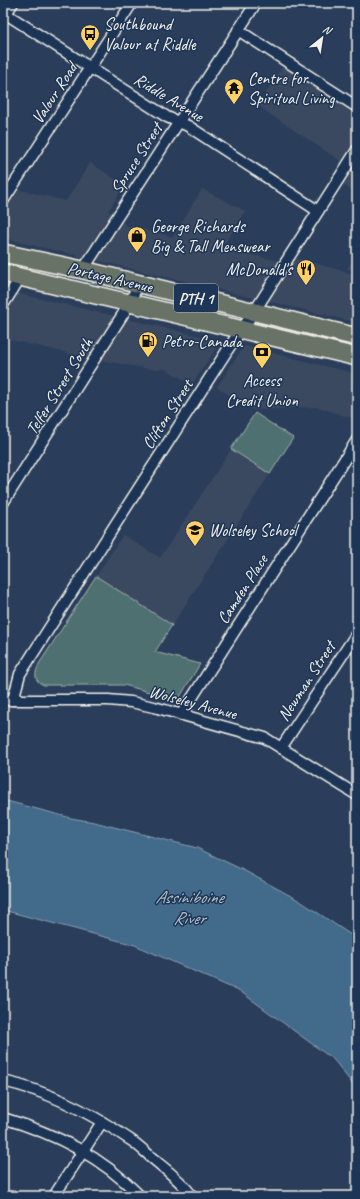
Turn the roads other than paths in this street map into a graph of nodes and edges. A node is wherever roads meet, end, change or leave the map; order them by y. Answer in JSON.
{"nodes":[{"id":1,"x":12,"y":3,"type":"edge"},
{"id":2,"x":132,"y":3,"type":"edge"},
{"id":3,"x":256,"y":3,"type":"edge"},
{"id":4,"x":4,"y":14,"type":"edge"},
{"id":5,"x":238,"y":30,"type":"junction"},
{"id":6,"x":91,"y":68,"type":"junction"},
{"id":7,"x":357,"y":106,"type":"edge"},
{"id":8,"x":178,"y":122,"type":"junction"},
{"id":9,"x":357,"y":150,"type":"edge"},
{"id":10,"x":3,"y":201,"type":"edge"},
{"id":11,"x":318,"y":212,"type":"junction"},
{"id":12,"x":3,"y":253,"type":"edge"},
{"id":13,"x":83,"y":270,"type":"junction"},
{"id":14,"x":3,"y":273,"type":"edge"},
{"id":15,"x":20,"y":278,"type":"junction"},
{"id":16,"x":138,"y":284,"type":"junction"},
{"id":17,"x":130,"y":303,"type":"junction"},
{"id":18,"x":3,"y":305,"type":"edge"},
{"id":19,"x":254,"y":312,"type":"junction"},
{"id":20,"x":242,"y":330,"type":"junction"},
{"id":21,"x":357,"y":337,"type":"edge"},
{"id":22,"x":357,"y":357,"type":"edge"},
{"id":23,"x":357,"y":440,"type":"edge"},
{"id":24,"x":3,"y":503,"type":"edge"},
{"id":25,"x":357,"y":633,"type":"edge"},
{"id":26,"x":8,"y":700,"type":"edge"},
{"id":27,"x":181,"y":715,"type":"junction"},
{"id":28,"x":281,"y":748,"type":"junction"},
{"id":29,"x":357,"y":795,"type":"edge"},
{"id":30,"x":3,"y":1081,"type":"edge"},
{"id":31,"x":3,"y":1118,"type":"edge"},
{"id":32,"x":102,"y":1122,"type":"junction"},
{"id":33,"x":83,"y":1151,"type":"junction"},
{"id":34,"x":54,"y":1196,"type":"edge"},
{"id":35,"x":140,"y":1196,"type":"edge"},
{"id":36,"x":192,"y":1196,"type":"edge"}],
"edges":[{"from":1,"to":4,"type":"street"},
{"from":2,"to":6,"type":"street","name":"Valour Road"},
{"from":3,"to":5,"type":"street","name":"Spruce Street"},
{"from":4,"to":6,"type":"street","name":"Riddle Avenue"},
{"from":5,"to":7,"type":"street"},
{"from":5,"to":8,"type":"street","name":"Spruce Street"},
{"from":6,"to":8,"type":"street","name":"Riddle Avenue"},
{"from":6,"to":10,"type":"street","name":"Valour Road"},
{"from":8,"to":11,"type":"street","name":"Riddle Avenue"},
{"from":8,"to":13,"type":"street","name":"Spruce Street"},
{"from":9,"to":11,"type":"street","name":"Clifton Street"},
{"from":11,"to":19,"type":"street","name":"Clifton Street"},
{"from":12,"to":13,"type":"highway","name":"Portage Avenue","number":"PTH 1"},
{"from":13,"to":16,"type":"highway","name":"Portage Avenue","number":"PTH 1"},
{"from":14,"to":15,"type":"highway","name":"Portage Avenue","number":"PTH 1"},
{"from":15,"to":17,"type":"highway","name":"Portage Avenue","number":"PTH 1"},
{"from":15,"to":18,"type":"street"},
{"from":16,"to":17,"type":"street","name":"Telfer Street South"},
{"from":16,"to":19,"type":"highway","name":"Portage Avenue","number":"PTH 1"},
{"from":17,"to":20,"type":"highway","name":"Portage Avenue","number":"PTH 1"},
{"from":17,"to":24,"type":"street","name":"Telfer Street South"},
{"from":19,"to":20,"type":"street","name":"Clifton Street"},
{"from":19,"to":21,"type":"highway","name":"Portage Avenue","number":"PTH 1"},
{"from":20,"to":22,"type":"highway","name":"Portage Avenue","number":"PTH 1"},
{"from":20,"to":26,"type":"street","name":"Clifton Street"},
{"from":23,"to":27,"type":"street","name":"Camden Place"},
{"from":25,"to":28,"type":"street","name":"Newman Street"},
{"from":26,"to":27,"type":"street","name":"Wolseley Avenue"},
{"from":27,"to":28,"type":"street","name":"Wolseley Avenue"},
{"from":28,"to":29,"type":"street","name":"Wolseley Avenue"},
{"from":30,"to":32,"type":"street"},
{"from":31,"to":33,"type":"street"},
{"from":32,"to":33,"type":"street"},
{"from":32,"to":36,"type":"street"},
{"from":33,"to":34,"type":"street"},
{"from":33,"to":35,"type":"street"}]}
